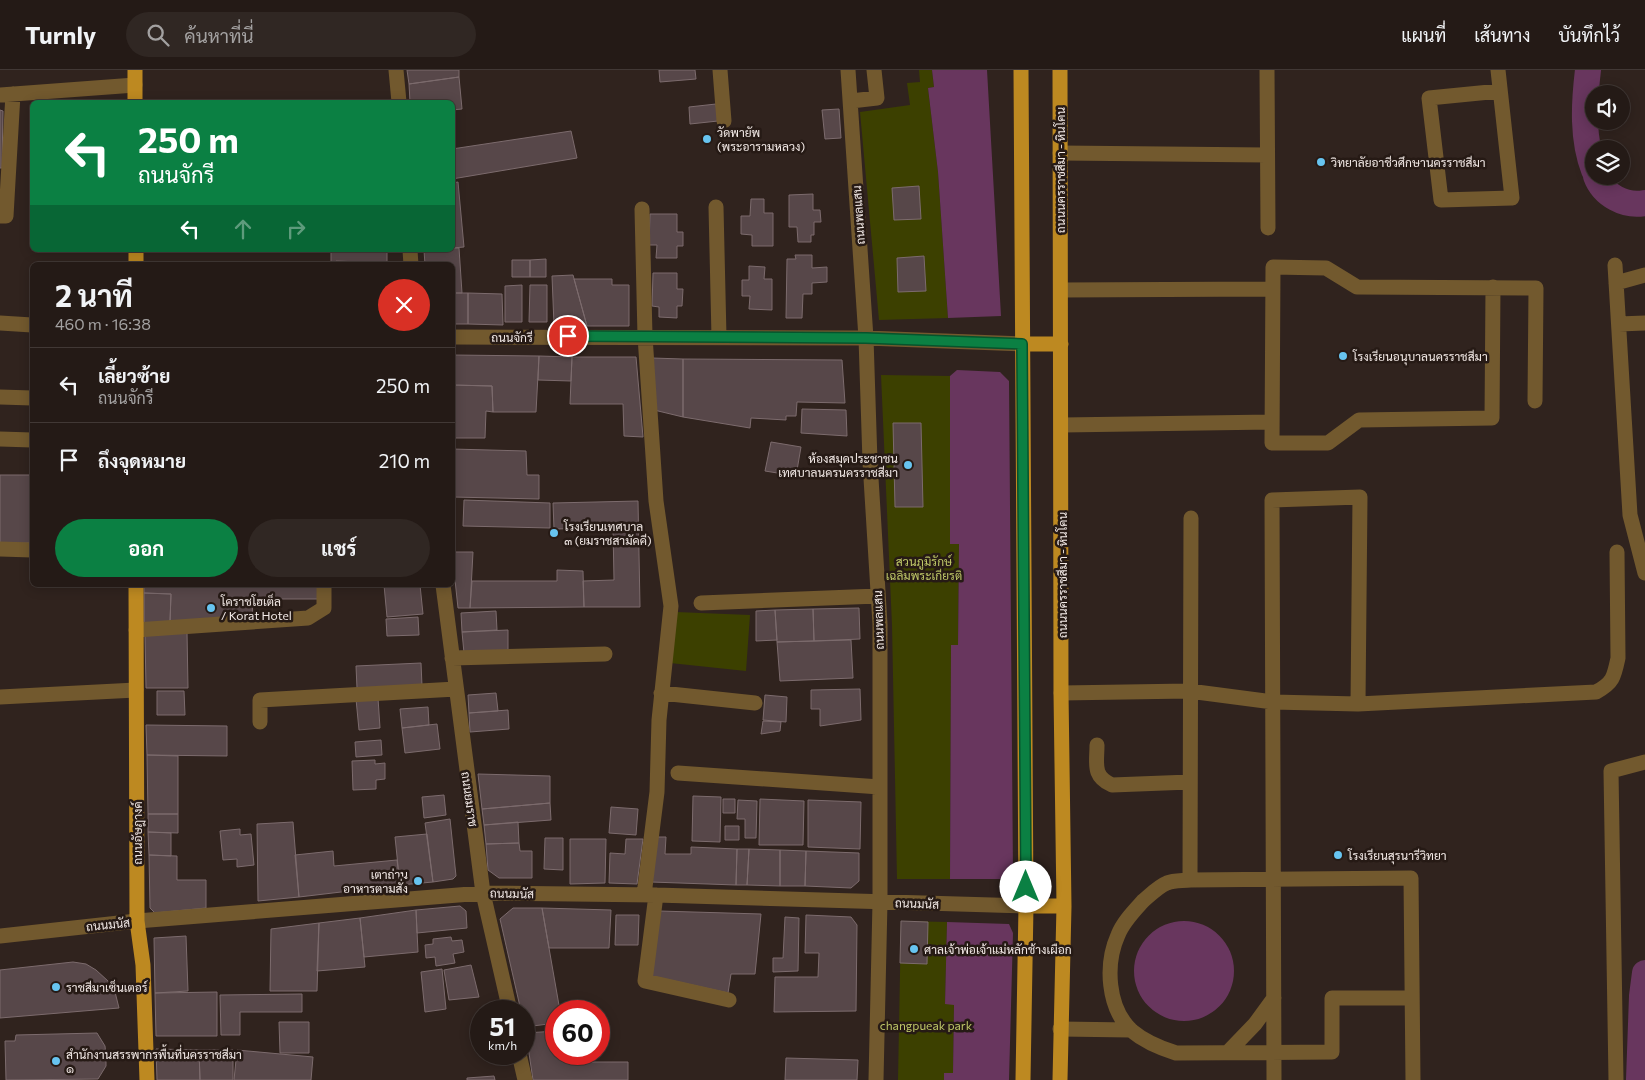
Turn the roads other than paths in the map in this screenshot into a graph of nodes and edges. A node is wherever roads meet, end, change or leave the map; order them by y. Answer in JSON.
{"nodes":[{"id":1,"x":396,"y":70,"type":"edge"},
{"id":2,"x":720,"y":70,"type":"edge"},
{"id":3,"x":848,"y":70,"type":"edge"},
{"id":4,"x":874,"y":70,"type":"edge"},
{"id":5,"x":1021,"y":70,"type":"edge"},
{"id":6,"x":1060,"y":70,"type":"edge"},
{"id":7,"x":1267,"y":70,"type":"edge"},
{"id":8,"x":1498,"y":70,"type":"edge"},
{"id":9,"x":135,"y":77,"type":"edge"},
{"id":10,"x":1500,"y":91,"type":"junction"},
{"id":11,"x":6,"y":95,"type":"edge"},
{"id":12,"x":135,"y":100,"type":"edge"},
{"id":13,"x":399,"y":100,"type":"edge"},
{"id":14,"x":851,"y":101,"type":"junction"},
{"id":15,"x":724,"y":121,"type":"dead end"},
{"id":16,"x":1060,"y":153,"type":"junction"},
{"id":17,"x":1267,"y":154,"type":"junction"},
{"id":18,"x":716,"y":207,"type":"dead end"},
{"id":19,"x":642,"y":209,"type":"dead end"},
{"id":20,"x":0,"y":216,"type":"edge"},
{"id":21,"x":1268,"y":228,"type":"dead end"},
{"id":22,"x":1615,"y":265,"type":"dead end"},
{"id":23,"x":1645,"y":275,"type":"edge"},
{"id":24,"x":1616,"y":283,"type":"junction"},
{"id":25,"x":1493,"y":287,"type":"junction"},
{"id":26,"x":1273,"y":289,"type":"junction"},
{"id":27,"x":1061,"y":290,"type":"junction"},
{"id":28,"x":0,"y":323,"type":"edge"},
{"id":29,"x":1645,"y":323,"type":"edge"},
{"id":30,"x":1619,"y":324,"type":"junction"},
{"id":31,"x":30,"y":325,"type":"edge"},
{"id":32,"x":645,"y":336,"type":"junction"},
{"id":33,"x":455,"y":337,"type":"edge"},
{"id":34,"x":720,"y":337,"type":"junction"},
{"id":35,"x":866,"y":338,"type":"junction"},
{"id":36,"x":1022,"y":344,"type":"junction"},
{"id":37,"x":1061,"y":344,"type":"junction"},
{"id":38,"x":0,"y":397,"type":"edge"},
{"id":39,"x":30,"y":398,"type":"edge"},
{"id":40,"x":1535,"y":401,"type":"dead end"},
{"id":41,"x":1272,"y":422,"type":"junction"},
{"id":42,"x":1062,"y":425,"type":"junction"},
{"id":43,"x":0,"y":439,"type":"edge"},
{"id":44,"x":30,"y":440,"type":"edge"},
{"id":45,"x":1191,"y":518,"type":"dead end"},
{"id":46,"x":1638,"y":521,"type":"edge"},
{"id":47,"x":0,"y":550,"type":"edge"},
{"id":48,"x":30,"y":550,"type":"edge"},
{"id":49,"x":1617,"y":552,"type":"dead end"},
{"id":50,"x":1645,"y":573,"type":"edge"},
{"id":51,"x":136,"y":587,"type":"edge"},
{"id":52,"x":324,"y":587,"type":"edge"},
{"id":53,"x":443,"y":587,"type":"edge"},
{"id":54,"x":878,"y":596,"type":"junction"},
{"id":55,"x":701,"y":603,"type":"dead end"},
{"id":56,"x":136,"y":630,"type":"junction"},
{"id":57,"x":605,"y":654,"type":"dead end"},
{"id":58,"x":452,"y":658,"type":"junction"},
{"id":59,"x":456,"y":689,"type":"junction"},
{"id":60,"x":136,"y":690,"type":"junction"},
{"id":61,"x":1189,"y":691,"type":"junction"},
{"id":62,"x":661,"y":693,"type":"junction"},
{"id":63,"x":1061,"y":693,"type":"junction"},
{"id":64,"x":0,"y":697,"type":"edge"},
{"id":65,"x":1273,"y":702,"type":"junction"},
{"id":66,"x":755,"y":703,"type":"dead end"},
{"id":67,"x":1358,"y":704,"type":"junction"},
{"id":68,"x":260,"y":722,"type":"dead end"},
{"id":69,"x":1097,"y":745,"type":"dead end"},
{"id":70,"x":1645,"y":762,"type":"edge"},
{"id":71,"x":678,"y":773,"type":"dead end"},
{"id":72,"x":1190,"y":782,"type":"junction"},
{"id":73,"x":880,"y":788,"type":"junction"},
{"id":74,"x":1273,"y":878,"type":"junction"},
{"id":75,"x":1190,"y":880,"type":"junction"},
{"id":76,"x":483,"y":893,"type":"junction"},
{"id":77,"x":650,"y":895,"type":"junction"},
{"id":78,"x":880,"y":902,"type":"junction"},
{"id":79,"x":1026,"y":906,"type":"junction"},
{"id":80,"x":1064,"y":906,"type":"junction"},
{"id":81,"x":137,"y":921,"type":"junction"},
{"id":82,"x":0,"y":936,"type":"edge"},
{"id":83,"x":1274,"y":998,"type":"junction"},
{"id":84,"x":1412,"y":998,"type":"junction"},
{"id":85,"x":507,"y":1000,"type":"edge"},
{"id":86,"x":729,"y":1000,"type":"dead end"},
{"id":87,"x":1060,"y":1029,"type":"junction"},
{"id":88,"x":1131,"y":1030,"type":"junction"},
{"id":89,"x":1229,"y":1051,"type":"junction"},
{"id":90,"x":1274,"y":1053,"type":"junction"},
{"id":91,"x":523,"y":1065,"type":"edge"},
{"id":92,"x":147,"y":1080,"type":"edge"},
{"id":93,"x":526,"y":1080,"type":"edge"},
{"id":94,"x":876,"y":1080,"type":"edge"},
{"id":95,"x":1023,"y":1080,"type":"edge"},
{"id":96,"x":1060,"y":1080,"type":"edge"},
{"id":97,"x":1274,"y":1080,"type":"edge"},
{"id":98,"x":1413,"y":1080,"type":"edge"},
{"id":99,"x":1616,"y":1080,"type":"edge"}],
"edges":[{"from":1,"to":13,"type":"street"},
{"from":2,"to":15,"type":"street"},
{"from":3,"to":14,"type":"street","name":"ถนนพลแสน"},
{"from":4,"to":14,"type":"street"},
{"from":5,"to":36,"type":"main road"},
{"from":6,"to":16,"type":"main road","name":"ถนนนครราชสีมา - หินโคน"},
{"from":7,"to":17,"type":"street"},
{"from":8,"to":10,"type":"street"},
{"from":9,"to":11,"type":"street"},
{"from":9,"to":12,"type":"main road"},
{"from":10,"to":10,"type":"street"},
{"from":11,"to":20,"type":"street"},
{"from":14,"to":35,"type":"street","name":"ถนนพลแสน"},
{"from":16,"to":17,"type":"street"},
{"from":16,"to":27,"type":"main road","name":"ถนนนครราชสีมา - หินโคน"},
{"from":17,"to":21,"type":"street"},
{"from":18,"to":34,"type":"street"},
{"from":19,"to":32,"type":"street"},
{"from":22,"to":24,"type":"street"},
{"from":23,"to":24,"type":"street"},
{"from":24,"to":30,"type":"street"},
{"from":25,"to":26,"type":"street"},
{"from":25,"to":40,"type":"street"},
{"from":25,"to":41,"type":"street"},
{"from":26,"to":27,"type":"street"},
{"from":26,"to":41,"type":"street"},
{"from":27,"to":37,"type":"main road","name":"ถนนนครราชสีมา - หินโคน"},
{"from":28,"to":31,"type":"street"},
{"from":29,"to":30,"type":"street"},
{"from":30,"to":46,"type":"street"},
{"from":32,"to":33,"type":"street","name":"ถนนจักรี"},
{"from":32,"to":34,"type":"street","name":"ถนนจักรี"},
{"from":32,"to":62,"type":"street"},
{"from":34,"to":35,"type":"street","name":"ถนนจักรี"},
{"from":35,"to":36,"type":"street","name":"ถนนจักรี"},
{"from":35,"to":54,"type":"street","name":"ถนนพลแสน"},
{"from":36,"to":37,"type":"main road"},
{"from":36,"to":79,"type":"main road"},
{"from":37,"to":42,"type":"main road","name":"ถนนนครราชสีมา - หินโคน"},
{"from":38,"to":39,"type":"street"},
{"from":41,"to":42,"type":"street"},
{"from":42,"to":63,"type":"main road","name":"ถนนนครราชสีมา - หินโคน"},
{"from":43,"to":44,"type":"street"},
{"from":45,"to":61,"type":"street"},
{"from":46,"to":50,"type":"street"},
{"from":47,"to":48,"type":"street"},
{"from":49,"to":67,"type":"street"},
{"from":51,"to":56,"type":"main road","name":"ถนนอัษฎางค์"},
{"from":52,"to":56,"type":"street"},
{"from":53,"to":58,"type":"street","name":"ถนนยมราช"},
{"from":54,"to":55,"type":"street"},
{"from":54,"to":73,"type":"street","name":"ถนนพลแสน"},
{"from":56,"to":60,"type":"main road","name":"ถนนอัษฎางค์"},
{"from":57,"to":58,"type":"street"},
{"from":58,"to":59,"type":"street","name":"ถนนยมราช"},
{"from":59,"to":68,"type":"street"},
{"from":59,"to":76,"type":"street","name":"ถนนยมราช"},
{"from":60,"to":64,"type":"street"},
{"from":60,"to":81,"type":"main road","name":"ถนนอัษฎางค์"},
{"from":61,"to":63,"type":"street"},
{"from":61,"to":65,"type":"street"},
{"from":61,"to":72,"type":"street"},
{"from":62,"to":66,"type":"street"},
{"from":62,"to":77,"type":"street"},
{"from":63,"to":80,"type":"main road","name":"ถนนนครราชสีมา - หินโคน"},
{"from":65,"to":67,"type":"street"},
{"from":65,"to":67,"type":"street"},
{"from":65,"to":74,"type":"street"},
{"from":69,"to":72,"type":"street"},
{"from":70,"to":99,"type":"street"},
{"from":71,"to":73,"type":"street"},
{"from":72,"to":75,"type":"street"},
{"from":73,"to":78,"type":"street","name":"ถนนพลแสน"},
{"from":74,"to":75,"type":"street"},
{"from":74,"to":83,"type":"street"},
{"from":74,"to":84,"type":"street"},
{"from":75,"to":88,"type":"street"},
{"from":76,"to":77,"type":"street","name":"ถนนมนัส"},
{"from":76,"to":81,"type":"street","name":"ถนนมนัส"},
{"from":76,"to":85,"type":"street","name":"ถนนยมราช"},
{"from":77,"to":78,"type":"street","name":"ถนนมนัส"},
{"from":77,"to":86,"type":"street"},
{"from":78,"to":79,"type":"street","name":"ถนนมนัส"},
{"from":78,"to":94,"type":"street","name":"ถนนพลแสน"},
{"from":79,"to":80,"type":"main road"},
{"from":79,"to":95,"type":"main road"},
{"from":80,"to":87,"type":"main road","name":"ถนนนครราชสีมา - หินโคน"},
{"from":81,"to":82,"type":"street","name":"ถนนมนัส"},
{"from":81,"to":92,"type":"main road","name":"ถนนอัษฎางค์"},
{"from":83,"to":89,"type":"street"},
{"from":83,"to":90,"type":"street"},
{"from":84,"to":90,"type":"street"},
{"from":84,"to":98,"type":"street"},
{"from":87,"to":88,"type":"street"},
{"from":87,"to":96,"type":"main road","name":"ถนนนครราชสีมา - หินโคน"},
{"from":88,"to":89,"type":"street"},
{"from":89,"to":90,"type":"street"},
{"from":90,"to":97,"type":"street"},
{"from":91,"to":93,"type":"street"}]}
